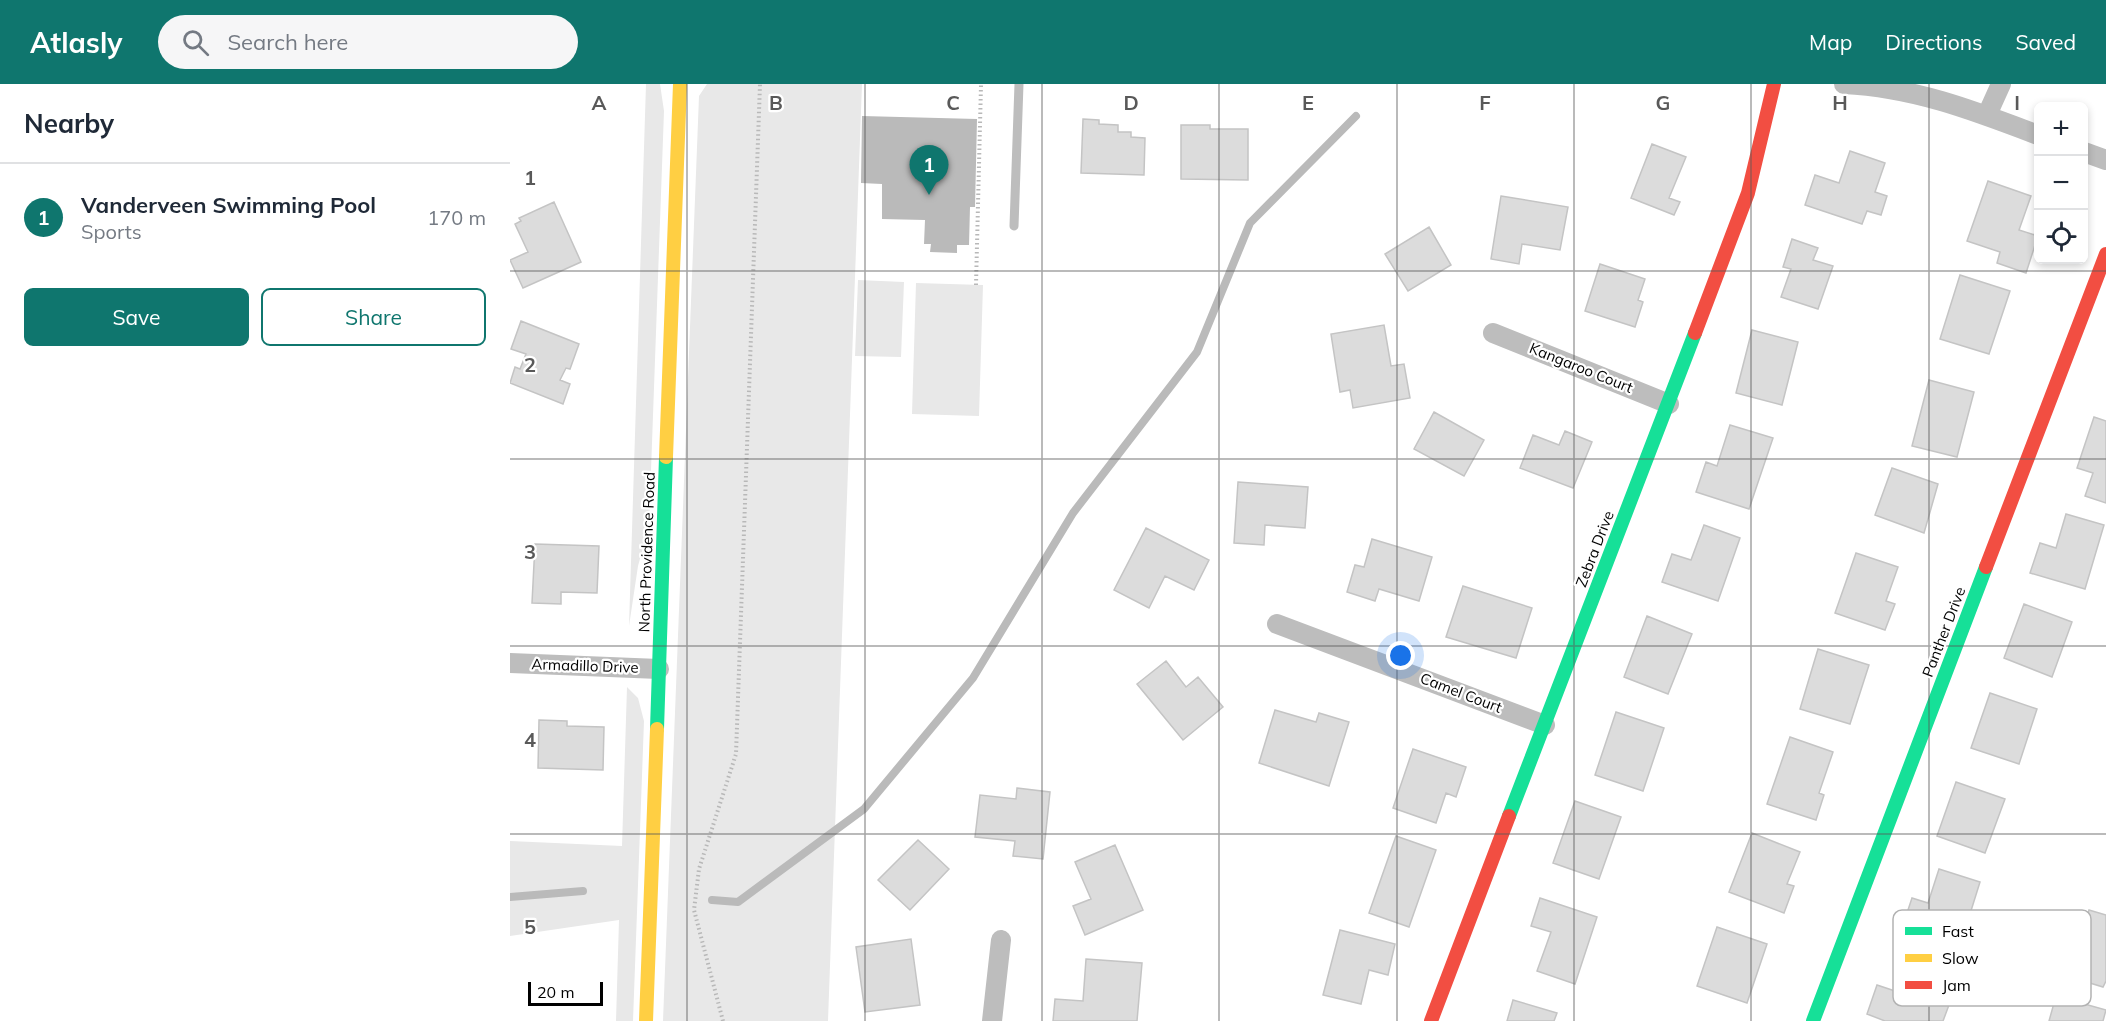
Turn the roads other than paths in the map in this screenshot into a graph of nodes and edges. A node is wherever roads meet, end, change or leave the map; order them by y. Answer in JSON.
{"nodes":[{"id":1,"x":680,"y":84,"type":"edge"},
{"id":2,"x":1019,"y":84,"type":"edge"},
{"id":3,"x":1774,"y":84,"type":"edge"},
{"id":4,"x":1844,"y":84,"type":"edge"},
{"id":5,"x":2001,"y":84,"type":"edge"},
{"id":6,"x":1987,"y":115,"type":"junction"},
{"id":7,"x":2034,"y":133,"type":"edge"},
{"id":8,"x":2088,"y":153,"type":"edge"},
{"id":9,"x":2106,"y":160,"type":"edge"},
{"id":10,"x":1014,"y":226,"type":"dead end"},
{"id":11,"x":2106,"y":254,"type":"edge"},
{"id":12,"x":1493,"y":333,"type":"dead end"},
{"id":13,"x":1669,"y":404,"type":"junction"},
{"id":14,"x":1277,"y":624,"type":"dead end"},
{"id":15,"x":510,"y":663,"type":"edge"},
{"id":16,"x":659,"y":669,"type":"junction"},
{"id":17,"x":1545,"y":725,"type":"junction"},
{"id":18,"x":1001,"y":940,"type":"dead end"},
{"id":19,"x":646,"y":1021,"type":"edge"},
{"id":20,"x":992,"y":1021,"type":"edge"},
{"id":21,"x":1431,"y":1021,"type":"edge"},
{"id":22,"x":1812,"y":1021,"type":"edge"}],
"edges":[{"from":1,"to":16,"type":"street","name":"North Providence Road"},
{"from":2,"to":10,"type":"lane"},
{"from":3,"to":13,"type":"street","name":"Zebra Drive"},
{"from":4,"to":6,"type":"street"},
{"from":5,"to":6,"type":"street"},
{"from":6,"to":7,"type":"street"},
{"from":8,"to":9,"type":"street"},
{"from":11,"to":22,"type":"street","name":"Panther Drive"},
{"from":12,"to":13,"type":"street","name":"Kangaroo Court"},
{"from":13,"to":17,"type":"street","name":"Zebra Drive"},
{"from":14,"to":17,"type":"street","name":"Camel Court"},
{"from":15,"to":16,"type":"street","name":"Armadillo Drive"},
{"from":16,"to":19,"type":"street","name":"North Providence Road"},
{"from":17,"to":21,"type":"street","name":"Zebra Drive"},
{"from":18,"to":20,"type":"street"}]}
